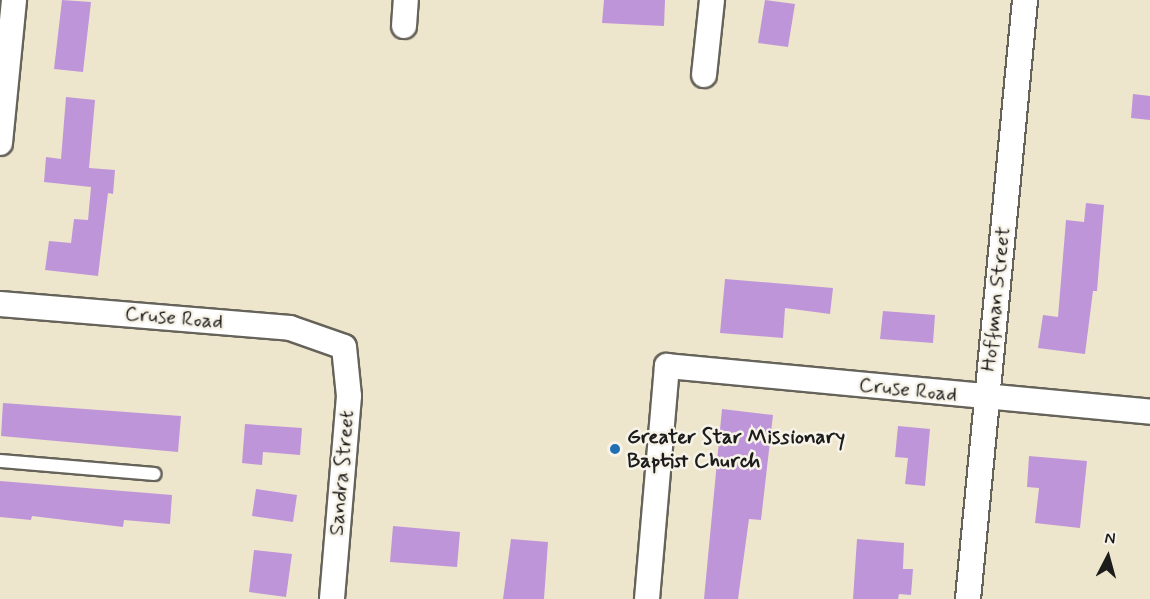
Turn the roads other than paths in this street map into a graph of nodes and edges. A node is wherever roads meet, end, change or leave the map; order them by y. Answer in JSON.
{"nodes":[{"id":1,"x":14,"y":0,"type":"edge"},
{"id":2,"x":406,"y":0,"type":"edge"},
{"id":3,"x":712,"y":0,"type":"edge"},
{"id":4,"x":1025,"y":0,"type":"edge"},
{"id":5,"x":404,"y":26,"type":"dead end"},
{"id":6,"x":704,"y":75,"type":"dead end"},
{"id":7,"x":0,"y":143,"type":"edge"},
{"id":8,"x":0,"y":304,"type":"edge"},
{"id":9,"x":344,"y":347,"type":"joint"},
{"id":10,"x":986,"y":397,"type":"junction"},
{"id":11,"x":1150,"y":412,"type":"edge"},
{"id":12,"x":0,"y":461,"type":"edge"},
{"id":13,"x":154,"y":474,"type":"dead end"},
{"id":14,"x":332,"y":599,"type":"edge"},
{"id":15,"x":647,"y":599,"type":"edge"},
{"id":16,"x":968,"y":599,"type":"edge"}],
"edges":[{"from":1,"to":7,"type":"street"},
{"from":2,"to":5,"type":"street"},
{"from":3,"to":6,"type":"street"},
{"from":4,"to":10,"type":"street","name":"Hoffman Street"},
{"from":8,"to":9,"type":"street","name":"Cruse Road"},
{"from":9,"to":14,"type":"street","name":"Sandra Street"},
{"from":10,"to":11,"type":"street","name":"Cruse Road"},
{"from":10,"to":15,"type":"street","name":"Cruse Road"},
{"from":10,"to":16,"type":"street","name":"Hoffman Street"},
{"from":12,"to":13,"type":"lane"}]}
